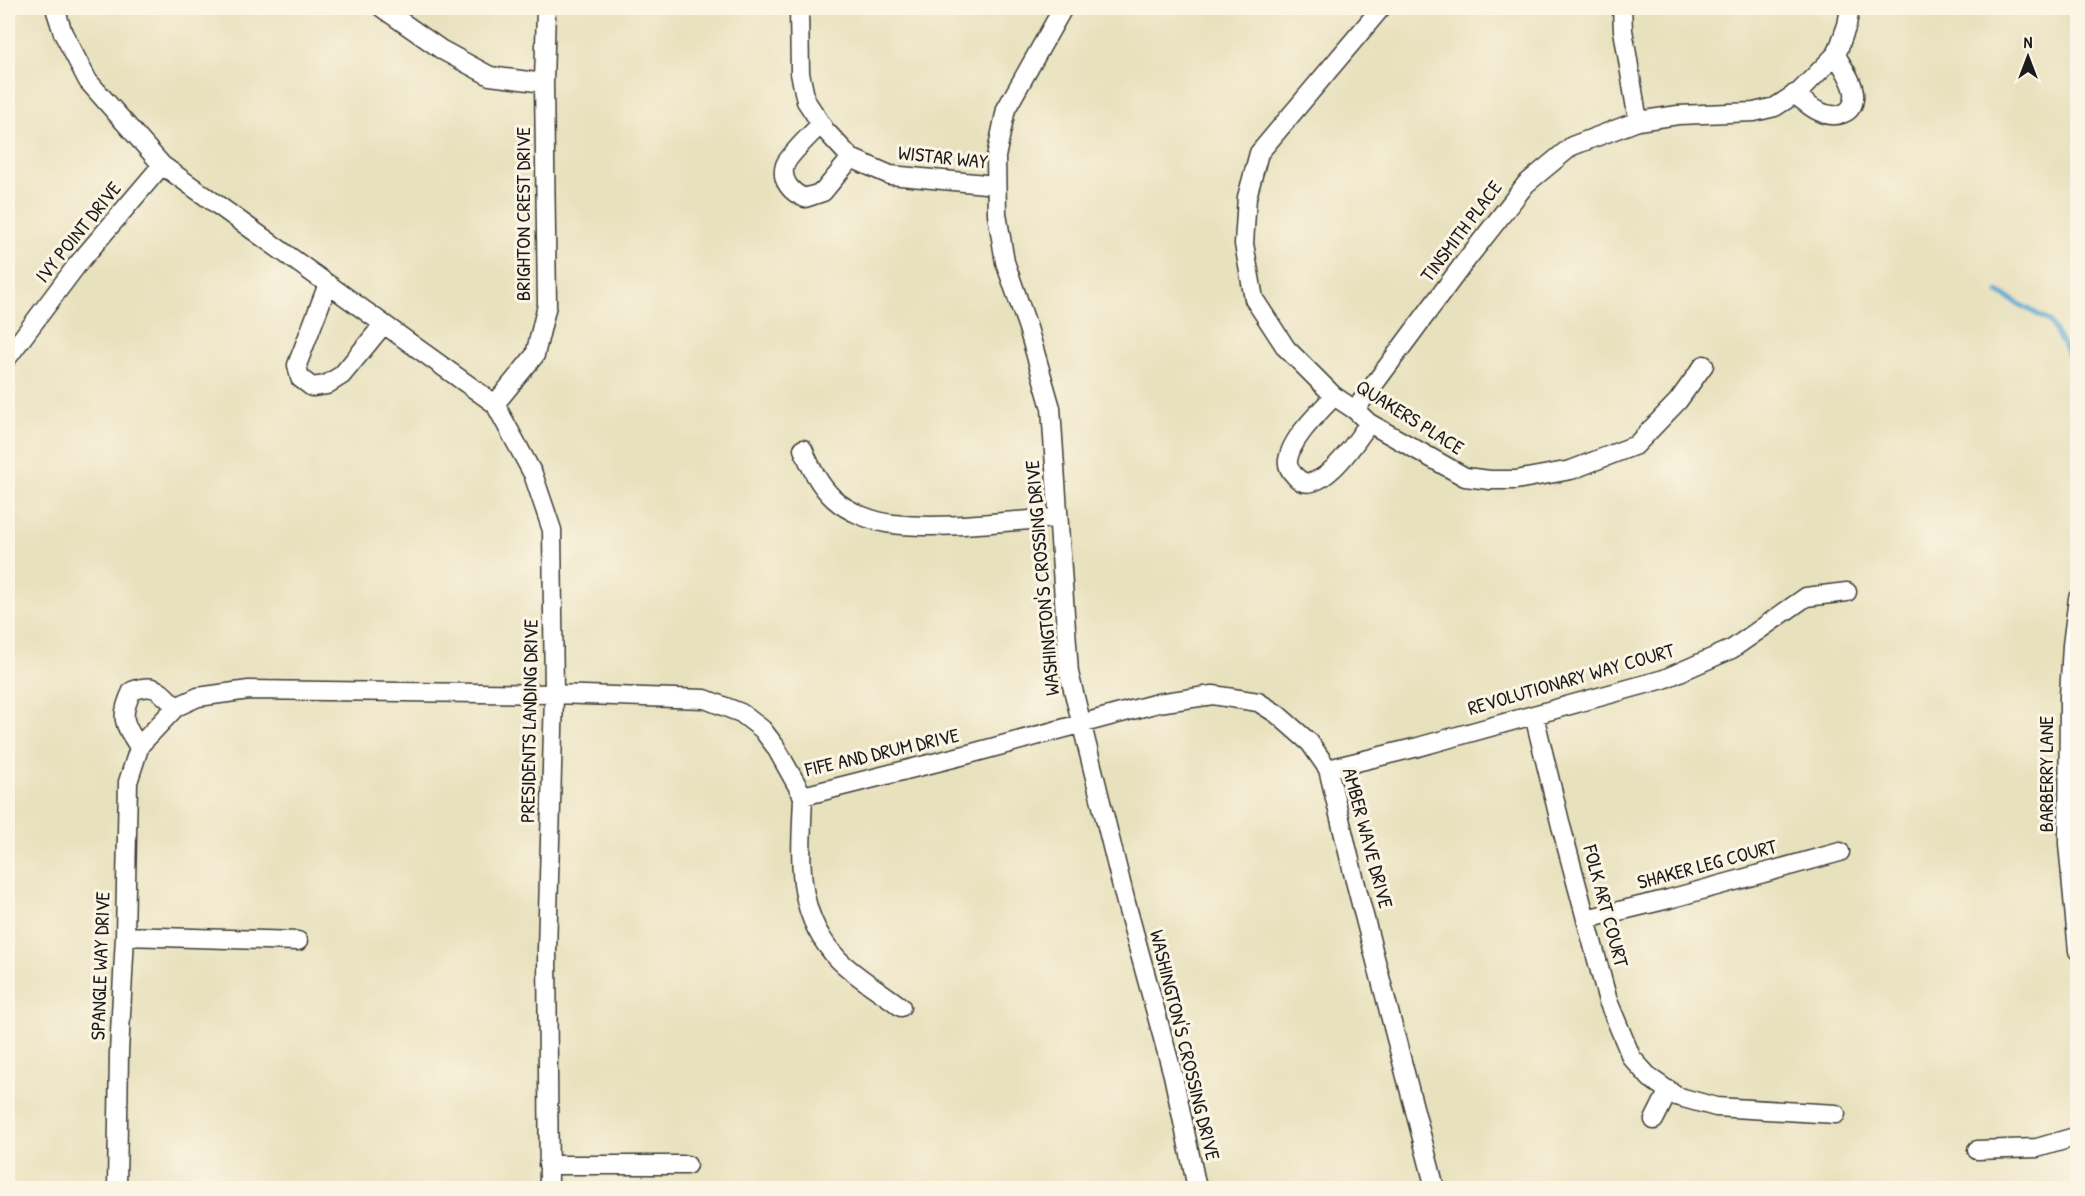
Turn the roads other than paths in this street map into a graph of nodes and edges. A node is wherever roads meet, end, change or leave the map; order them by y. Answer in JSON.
{"nodes":[{"id":1,"x":55,"y":8,"type":"edge"},
{"id":2,"x":382,"y":8,"type":"edge"},
{"id":3,"x":546,"y":8,"type":"edge"},
{"id":4,"x":799,"y":8,"type":"edge"},
{"id":5,"x":1064,"y":8,"type":"edge"},
{"id":6,"x":1381,"y":8,"type":"edge"},
{"id":7,"x":1622,"y":8,"type":"edge"},
{"id":8,"x":1850,"y":8,"type":"edge"},
{"id":9,"x":1836,"y":55,"type":"junction"},
{"id":10,"x":544,"y":83,"type":"junction"},
{"id":11,"x":1794,"y":94,"type":"junction"},
{"id":12,"x":1638,"y":122,"type":"junction"},
{"id":13,"x":820,"y":124,"type":"junction"},
{"id":14,"x":851,"y":158,"type":"junction"},
{"id":15,"x":162,"y":165,"type":"junction"},
{"id":16,"x":996,"y":185,"type":"junction"},
{"id":17,"x":328,"y":285,"type":"junction"},
{"id":18,"x":383,"y":325,"type":"junction"},
{"id":19,"x":8,"y":357,"type":"edge"},
{"id":20,"x":1704,"y":365,"type":"dead end"},
{"id":21,"x":1334,"y":396,"type":"junction"},
{"id":22,"x":495,"y":404,"type":"junction"},
{"id":23,"x":1355,"y":410,"type":"junction"},
{"id":24,"x":1370,"y":423,"type":"junction"},
{"id":25,"x":803,"y":449,"type":"dead end"},
{"id":26,"x":1057,"y":518,"type":"junction"},
{"id":27,"x":1847,"y":592,"type":"dead end"},
{"id":28,"x":2078,"y":598,"type":"edge"},
{"id":29,"x":554,"y":694,"type":"junction"},
{"id":30,"x":176,"y":707,"type":"junction"},
{"id":31,"x":1534,"y":715,"type":"junction"},
{"id":32,"x":1081,"y":725,"type":"junction"},
{"id":33,"x":139,"y":747,"type":"junction"},
{"id":34,"x":1328,"y":769,"type":"junction"},
{"id":35,"x":803,"y":796,"type":"junction"},
{"id":36,"x":1840,"y":852,"type":"dead end"},
{"id":37,"x":1586,"y":919,"type":"junction"},
{"id":38,"x":125,"y":936,"type":"junction"},
{"id":39,"x":298,"y":941,"type":"dead end"},
{"id":40,"x":2078,"y":951,"type":"edge"},
{"id":41,"x":901,"y":1007,"type":"dead end"},
{"id":42,"x":1669,"y":1090,"type":"junction"},
{"id":43,"x":1836,"y":1114,"type":"dead end"},
{"id":44,"x":1654,"y":1119,"type":"dead end"},
{"id":45,"x":2078,"y":1136,"type":"edge"},
{"id":46,"x":1977,"y":1150,"type":"dead end"},
{"id":47,"x":548,"y":1165,"type":"junction"},
{"id":48,"x":687,"y":1165,"type":"dead end"},
{"id":49,"x":117,"y":1188,"type":"edge"},
{"id":50,"x":549,"y":1188,"type":"edge"},
{"id":51,"x":1197,"y":1188,"type":"edge"},
{"id":52,"x":1436,"y":1188,"type":"edge"}],
"edges":[{"from":1,"to":15,"type":"street","name":"PRESIDENTS LANDING DRIVE"},
{"from":2,"to":10,"type":"street"},
{"from":3,"to":10,"type":"street","name":"BRIGHTON CREST DRIVE"},
{"from":4,"to":13,"type":"street","name":"WISTAR WAY"},
{"from":5,"to":16,"type":"street","name":"WASHINGTON'S CROSSING DRIVE"},
{"from":6,"to":21,"type":"street","name":"QUAKERS PLACE"},
{"from":7,"to":12,"type":"street"},
{"from":8,"to":9,"type":"street"},
{"from":9,"to":11,"type":"street","name":"TINSMITH PLACE"},
{"from":9,"to":11,"type":"street"},
{"from":10,"to":22,"type":"street","name":"BRIGHTON CREST DRIVE"},
{"from":11,"to":12,"type":"street","name":"TINSMITH PLACE"},
{"from":12,"to":23,"type":"street","name":"TINSMITH PLACE"},
{"from":13,"to":14,"type":"street","name":"WISTAR WAY"},
{"from":13,"to":14,"type":"street"},
{"from":14,"to":16,"type":"street","name":"WISTAR WAY"},
{"from":15,"to":17,"type":"street","name":"PRESIDENTS LANDING DRIVE"},
{"from":15,"to":19,"type":"street","name":"IVY POINT DRIVE"},
{"from":16,"to":26,"type":"street","name":"WASHINGTON'S CROSSING DRIVE"},
{"from":17,"to":18,"type":"street","name":"PRESIDENTS LANDING DRIVE"},
{"from":17,"to":18,"type":"street"},
{"from":18,"to":22,"type":"street","name":"PRESIDENTS LANDING DRIVE"},
{"from":20,"to":24,"type":"street","name":"QUAKERS PLACE"},
{"from":21,"to":23,"type":"street","name":"QUAKERS PLACE"},
{"from":21,"to":24,"type":"street"},
{"from":22,"to":29,"type":"street","name":"PRESIDENTS LANDING DRIVE"},
{"from":23,"to":24,"type":"street","name":"QUAKERS PLACE"},
{"from":25,"to":26,"type":"street"},
{"from":26,"to":32,"type":"street","name":"WASHINGTON'S CROSSING DRIVE"},
{"from":27,"to":31,"type":"street","name":"REVOLUTIONARY WAY COURT"},
{"from":28,"to":40,"type":"street","name":"BARBERRY LANE"},
{"from":29,"to":30,"type":"street","name":"SPANGLE WAY DRIVE"},
{"from":29,"to":35,"type":"street","name":"FIFE AND DRUM DRIVE"},
{"from":29,"to":47,"type":"street","name":"PRESIDENTS LANDING DRIVE"},
{"from":30,"to":33,"type":"street","name":"SPANGLE WAY DRIVE"},
{"from":30,"to":33,"type":"street"},
{"from":31,"to":34,"type":"street","name":"REVOLUTIONARY WAY COURT"},
{"from":31,"to":37,"type":"street","name":"FOLK ART COURT"},
{"from":32,"to":34,"type":"street","name":"AMBER WAVE DRIVE"},
{"from":32,"to":35,"type":"street","name":"FIFE AND DRUM DRIVE"},
{"from":32,"to":51,"type":"street","name":"WASHINGTON'S CROSSING DRIVE"},
{"from":33,"to":38,"type":"street","name":"SPANGLE WAY DRIVE"},
{"from":34,"to":52,"type":"street","name":"AMBER WAVE DRIVE"},
{"from":35,"to":41,"type":"street"},
{"from":36,"to":37,"type":"street","name":"SHAKER LEG COURT"},
{"from":37,"to":42,"type":"street","name":"FOLK ART COURT"},
{"from":38,"to":39,"type":"street"},
{"from":38,"to":49,"type":"street","name":"SPANGLE WAY DRIVE"},
{"from":42,"to":43,"type":"street","name":"FOLK ART COURT"},
{"from":42,"to":44,"type":"street"},
{"from":45,"to":46,"type":"street"},
{"from":47,"to":48,"type":"street"},
{"from":47,"to":50,"type":"street","name":"PRESIDENTS LANDING DRIVE"}]}
